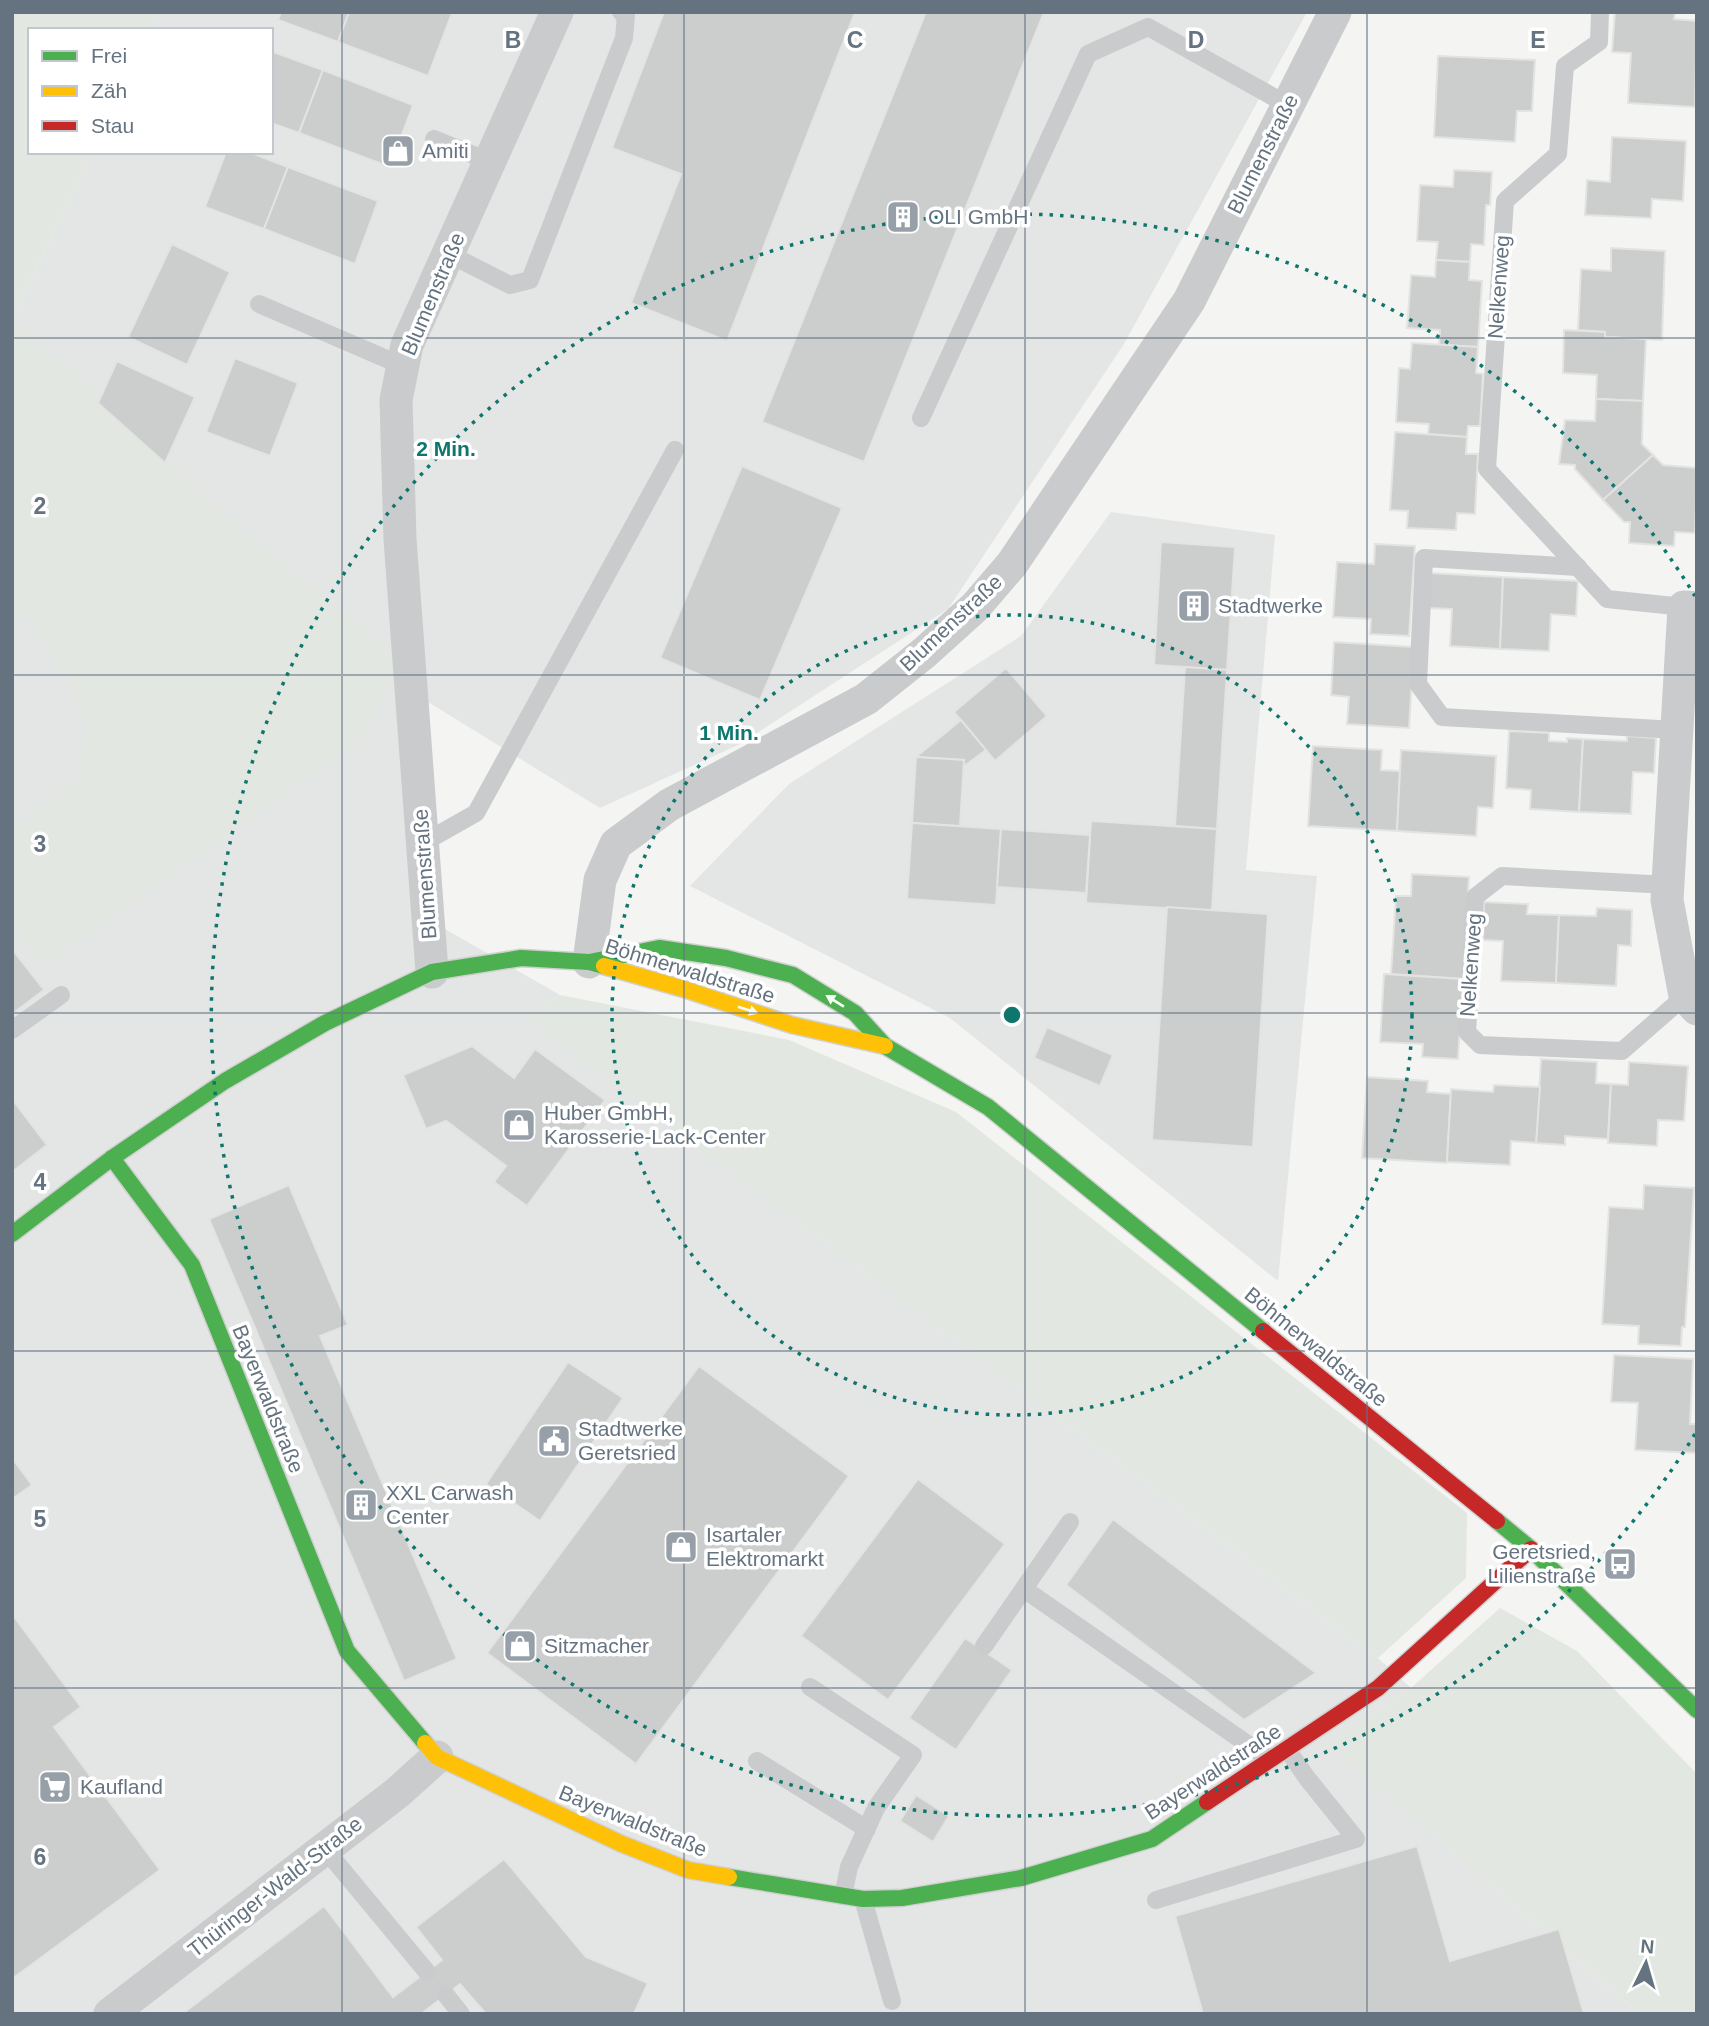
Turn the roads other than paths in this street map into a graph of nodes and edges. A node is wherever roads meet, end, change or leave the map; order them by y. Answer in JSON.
{"nodes":[{"id":1,"x":557,"y":12,"type":"edge"},
{"id":2,"x":621,"y":12,"type":"edge"},
{"id":3,"x":1335,"y":12,"type":"edge"},
{"id":4,"x":1600,"y":12,"type":"edge"},
{"id":5,"x":1144,"y":20,"type":"edge"},
{"id":6,"x":1288,"y":104,"type":"junction"},
{"id":7,"x":434,"y":139,"type":"dead end"},
{"id":8,"x":491,"y":162,"type":"junction"},
{"id":9,"x":449,"y":254,"type":"junction"},
{"id":10,"x":259,"y":304,"type":"dead end"},
{"id":11,"x":403,"y":366,"type":"junction"},
{"id":12,"x":921,"y":418,"type":"dead end"},
{"id":13,"x":675,"y":450,"type":"dead end"},
{"id":14,"x":1578,"y":567,"type":"junction"},
{"id":15,"x":1690,"y":608,"type":"edge"},
{"id":16,"x":1678,"y":730,"type":"junction"},
{"id":17,"x":423,"y":844,"type":"junction"},
{"id":18,"x":1668,"y":885,"type":"junction"},
{"id":19,"x":589,"y":962,"type":"junction"},
{"id":20,"x":432,"y":972,"type":"junction"},
{"id":21,"x":61,"y":995,"type":"dead end"},
{"id":22,"x":1691,"y":1003,"type":"edge"},
{"id":23,"x":12,"y":1030,"type":"edge"},
{"id":24,"x":886,"y":1046,"type":"junction"},
{"id":25,"x":112,"y":1158,"type":"junction"},
{"id":26,"x":12,"y":1234,"type":"edge"},
{"id":27,"x":1070,"y":1522,"type":"dead end"},
{"id":28,"x":1531,"y":1549,"type":"junction"},
{"id":29,"x":1024,"y":1589,"type":"junction"},
{"id":30,"x":984,"y":1646,"type":"dead end"},
{"id":31,"x":810,"y":1687,"type":"dead end"},
{"id":32,"x":1697,"y":1710,"type":"edge"},
{"id":33,"x":1287,"y":1749,"type":"junction"},
{"id":34,"x":437,"y":1757,"type":"junction"},
{"id":35,"x":1269,"y":1759,"type":"junction"},
{"id":36,"x":758,"y":1761,"type":"dead end"},
{"id":37,"x":867,"y":1829,"type":"junction"},
{"id":38,"x":324,"y":1848,"type":"junction"},
{"id":39,"x":843,"y":1896,"type":"junction"},
{"id":40,"x":863,"y":1899,"type":"junction"},
{"id":41,"x":1156,"y":1900,"type":"dead end"},
{"id":42,"x":427,"y":1972,"type":"dead end"},
{"id":43,"x":446,"y":1995,"type":"dead end"},
{"id":44,"x":892,"y":2001,"type":"dead end"},
{"id":45,"x":110,"y":2014,"type":"edge"},
{"id":46,"x":461,"y":2014,"type":"edge"}],
"edges":[{"from":1,"to":8,"type":"street","name":"Blumenstraße"},
{"from":2,"to":9,"type":"lane"},
{"from":3,"to":6,"type":"street","name":"Blumenstraße"},
{"from":4,"to":14,"type":"lane","name":"Nelkenweg"},
{"from":5,"to":6,"type":"lane"},
{"from":5,"to":12,"type":"lane"},
{"from":6,"to":19,"type":"street","name":"Blumenstraße"},
{"from":7,"to":8,"type":"lane"},
{"from":8,"to":9,"type":"street","name":"Blumenstraße"},
{"from":9,"to":11,"type":"street","name":"Blumenstraße"},
{"from":10,"to":11,"type":"lane"},
{"from":11,"to":17,"type":"street","name":"Blumenstraße"},
{"from":13,"to":17,"type":"lane"},
{"from":14,"to":15,"type":"lane","name":"Nelkenweg"},
{"from":14,"to":16,"type":"lane"},
{"from":15,"to":16,"type":"street","name":"Nelkenweg"},
{"from":16,"to":18,"type":"street","name":"Nelkenweg"},
{"from":17,"to":20,"type":"street","name":"Blumenstraße"},
{"from":18,"to":22,"type":"street","name":"Nelkenweg"},
{"from":18,"to":22,"type":"lane","name":"Nelkenweg"},
{"from":19,"to":20,"type":"street","name":"Blumenstraße"},
{"from":19,"to":24,"type":"street","name":"Böhmerwaldstraße","one_way":true},
{"from":24,"to":19,"type":"street","name":"Böhmerwaldstraße","one_way":true},
{"from":20,"to":25,"type":"street","name":"Blumenstraße"},
{"from":21,"to":23,"type":"lane"},
{"from":24,"to":28,"type":"street","name":"Böhmerwaldstraße"},
{"from":25,"to":26,"type":"street","name":"Blumenstraße"},
{"from":25,"to":34,"type":"street","name":"Bayerwaldstraße"},
{"from":27,"to":29,"type":"lane"},
{"from":28,"to":32,"type":"street","name":"Böhmerwaldstraße"},
{"from":28,"to":33,"type":"street","name":"Bayerwaldstraße"},
{"from":29,"to":30,"type":"lane"},
{"from":29,"to":35,"type":"lane"},
{"from":31,"to":37,"type":"lane"},
{"from":33,"to":35,"type":"street","name":"Bayerwaldstraße"},
{"from":33,"to":41,"type":"lane"},
{"from":34,"to":38,"type":"street","name":"Thüringer-Wald-Straße"},
{"from":34,"to":39,"type":"street","name":"Bayerwaldstraße"},
{"from":35,"to":40,"type":"street","name":"Bayerwaldstraße"},
{"from":36,"to":37,"type":"lane"},
{"from":37,"to":39,"type":"lane"},
{"from":38,"to":42,"type":"lane"},
{"from":38,"to":45,"type":"street","name":"Thüringer-Wald-Straße"},
{"from":39,"to":40,"type":"street","name":"Bayerwaldstraße"},
{"from":40,"to":44,"type":"lane"},
{"from":43,"to":46,"type":"lane"}]}
